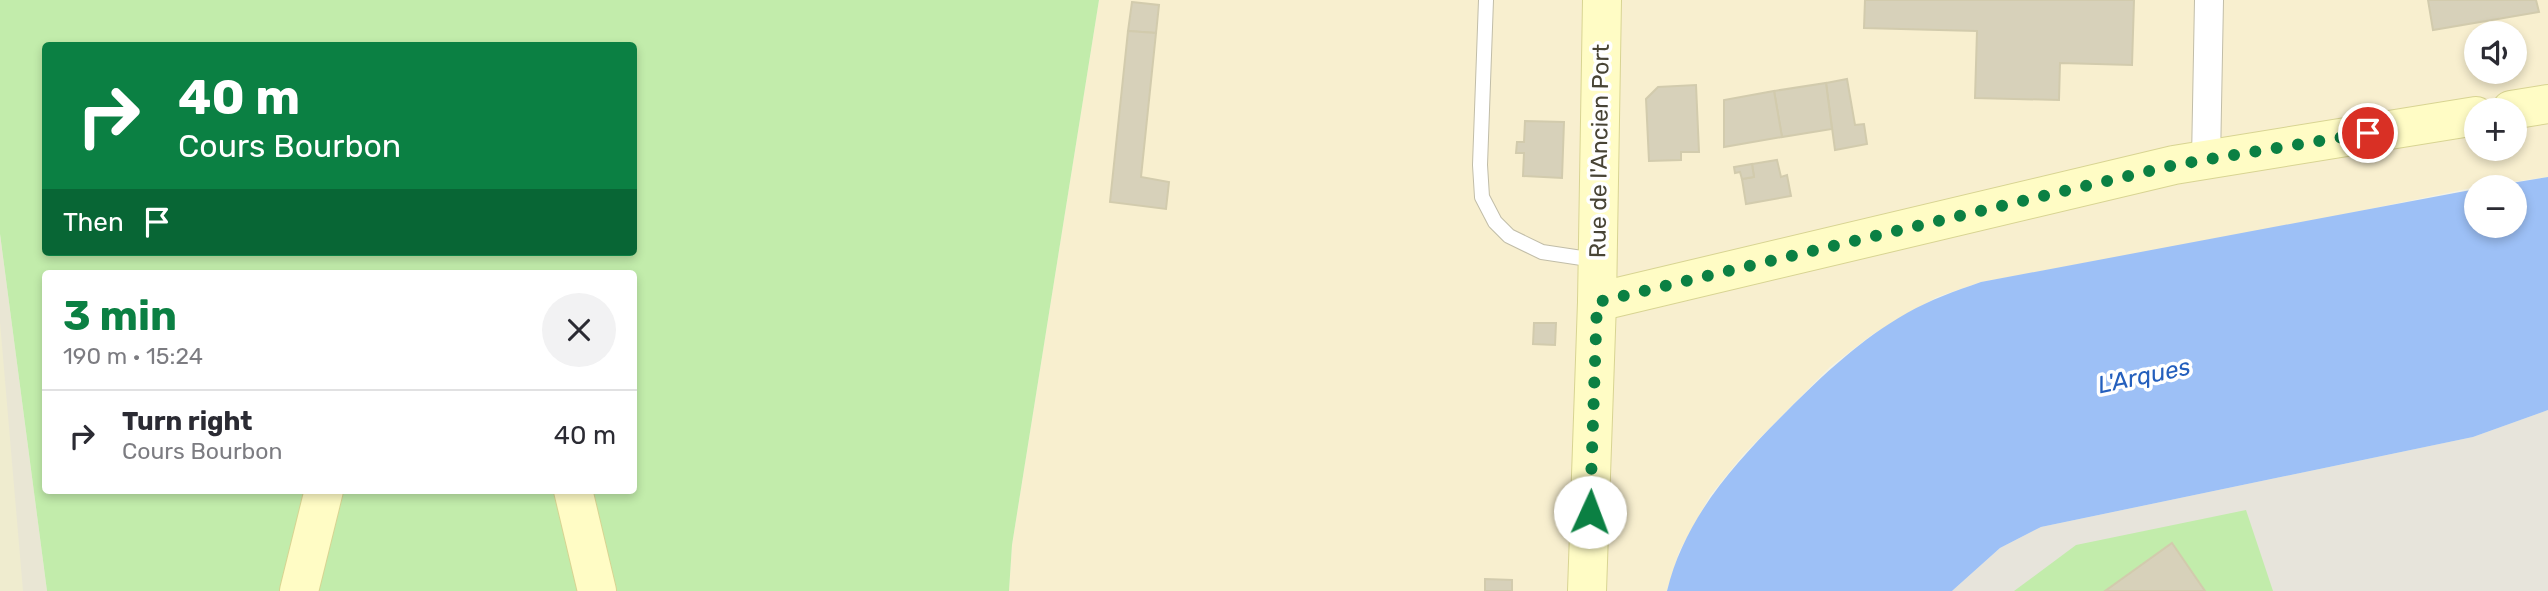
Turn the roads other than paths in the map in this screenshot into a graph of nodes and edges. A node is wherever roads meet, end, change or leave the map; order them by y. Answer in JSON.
{"nodes":[{"id":1,"x":1486,"y":0,"type":"edge"},
{"id":2,"x":1602,"y":0,"type":"edge"},
{"id":3,"x":2209,"y":0,"type":"edge"},
{"id":4,"x":2548,"y":104,"type":"edge"},
{"id":5,"x":2527,"y":107,"type":"edge"},
{"id":6,"x":2464,"y":118,"type":"edge"},
{"id":7,"x":2206,"y":159,"type":"junction"},
{"id":8,"x":1596,"y":261,"type":"junction"},
{"id":9,"x":1597,"y":302,"type":"junction"},
{"id":10,"x":323,"y":494,"type":"edge"},
{"id":11,"x":574,"y":494,"type":"edge"},
{"id":12,"x":299,"y":591,"type":"edge"},
{"id":13,"x":597,"y":591,"type":"edge"},
{"id":14,"x":1587,"y":591,"type":"edge"}],
"edges":[{"from":1,"to":8,"type":"lane"},
{"from":2,"to":8,"type":"main road","name":"Rue de l'Ancien Port"},
{"from":3,"to":7,"type":"street"},
{"from":4,"to":5,"type":"main road"},
{"from":6,"to":7,"type":"main road"},
{"from":7,"to":9,"type":"main road"},
{"from":8,"to":9,"type":"main road","name":"Rue de l'Ancien Port"},
{"from":9,"to":14,"type":"main road","name":"Rue de l'Ancien Port"},
{"from":10,"to":12,"type":"main road"},
{"from":11,"to":13,"type":"main road"}]}
